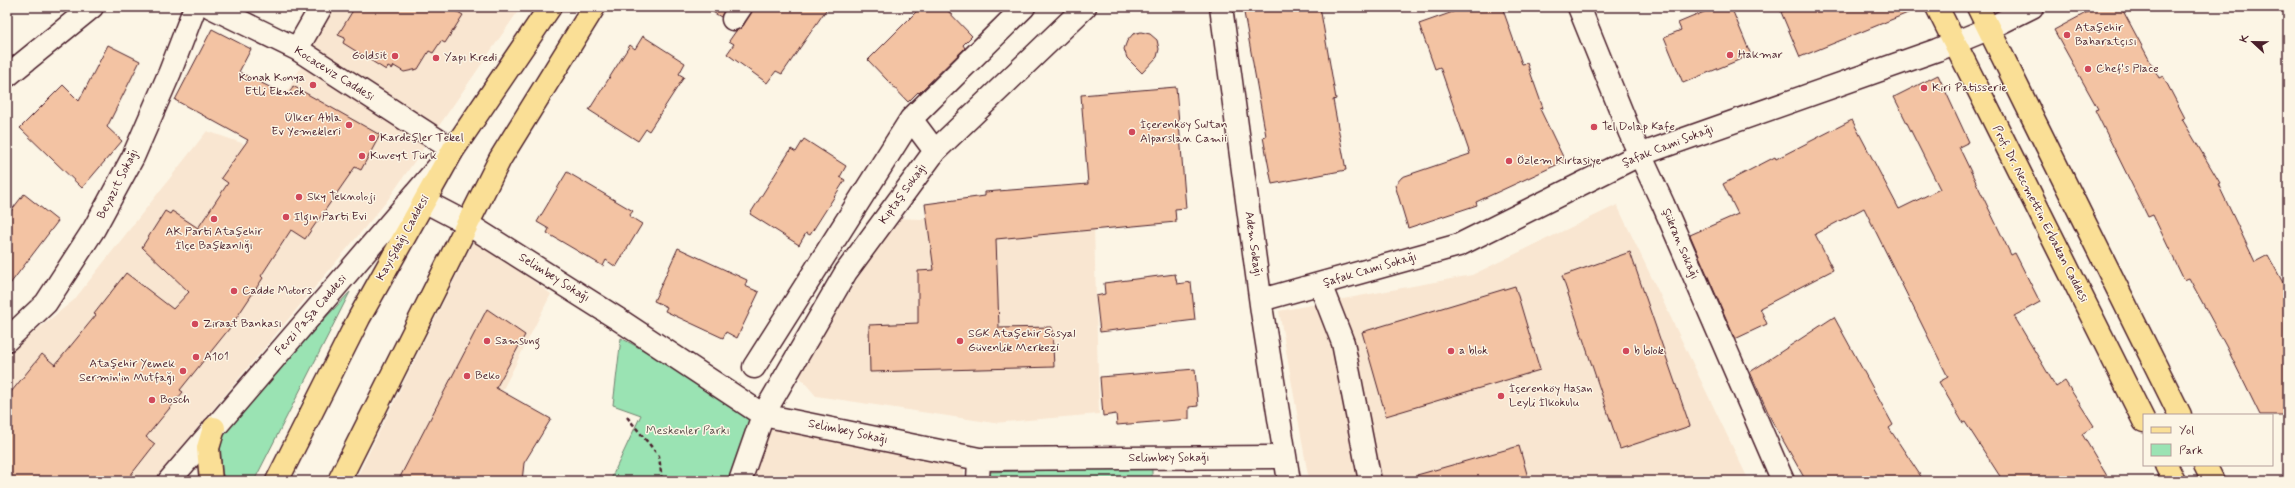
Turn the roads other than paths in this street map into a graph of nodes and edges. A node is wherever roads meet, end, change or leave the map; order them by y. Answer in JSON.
{"nodes":[{"id":1,"x":196,"y":7,"type":"edge"},
{"id":2,"x":211,"y":7,"type":"edge"},
{"id":3,"x":321,"y":7,"type":"edge"},
{"id":4,"x":550,"y":7,"type":"edge"},
{"id":5,"x":594,"y":7,"type":"edge"},
{"id":6,"x":1024,"y":7,"type":"edge"},
{"id":7,"x":1085,"y":7,"type":"edge"},
{"id":8,"x":1221,"y":7,"type":"edge"},
{"id":9,"x":1579,"y":7,"type":"edge"},
{"id":10,"x":1937,"y":7,"type":"edge"},
{"id":11,"x":1978,"y":7,"type":"edge"},
{"id":12,"x":2032,"y":7,"type":"edge"},
{"id":13,"x":85,"y":8,"type":"edge"},
{"id":14,"x":1988,"y":29,"type":"junction"},
{"id":15,"x":1955,"y":43,"type":"junction"},
{"id":16,"x":297,"y":49,"type":"junction"},
{"id":17,"x":7,"y":76,"type":"edge"},
{"id":18,"x":911,"y":119,"type":"junction"},
{"id":19,"x":453,"y":150,"type":"junction"},
{"id":20,"x":935,"y":151,"type":"junction"},
{"id":21,"x":1639,"y":155,"type":"junction"},
{"id":22,"x":424,"y":201,"type":"junction"},
{"id":23,"x":466,"y":223,"type":"junction"},
{"id":24,"x":1320,"y":284,"type":"junction"},
{"id":25,"x":1261,"y":300,"type":"junction"},
{"id":26,"x":7,"y":340,"type":"edge"},
{"id":27,"x":754,"y":367,"type":"dead end"},
{"id":28,"x":2180,"y":414,"type":"edge"},
{"id":29,"x":763,"y":415,"type":"junction"},
{"id":30,"x":2143,"y":419,"type":"edge"},
{"id":31,"x":214,"y":428,"type":"junction"},
{"id":32,"x":1284,"y":457,"type":"junction"},
{"id":33,"x":979,"y":459,"type":"junction"},
{"id":34,"x":2166,"y":466,"type":"edge"},
{"id":35,"x":2206,"y":466,"type":"edge"},
{"id":36,"x":169,"y":481,"type":"edge"},
{"id":37,"x":211,"y":481,"type":"edge"},
{"id":38,"x":277,"y":481,"type":"edge"},
{"id":39,"x":338,"y":481,"type":"edge"},
{"id":40,"x":740,"y":481,"type":"edge"},
{"id":41,"x":978,"y":481,"type":"edge"},
{"id":42,"x":1289,"y":481,"type":"edge"},
{"id":43,"x":1370,"y":481,"type":"edge"},
{"id":44,"x":1783,"y":481,"type":"edge"},
{"id":45,"x":2174,"y":481,"type":"edge"},
{"id":46,"x":2213,"y":481,"type":"edge"}],
"edges":[{"from":1,"to":26,"type":"street","name":"Beyazıt Sokağı"},
{"from":2,"to":16,"type":"street","name":"Kocaceviz Caddesi"},
{"from":3,"to":16,"type":"street"},
{"from":4,"to":19,"type":"main road","name":"Kayışdağı Caddesi"},
{"from":5,"to":23,"type":"main road"},
{"from":6,"to":18,"type":"street"},
{"from":7,"to":20,"type":"street","name":"Kiptaş Sokağı"},
{"from":8,"to":25,"type":"street","name":"Adem Sokağı"},
{"from":9,"to":21,"type":"street","name":"Şükran Sokağı"},
{"from":10,"to":15,"type":"main road","name":"Prof. Dr. Necmettin Erbakan Caddesi"},
{"from":11,"to":14,"type":"main road"},
{"from":12,"to":14,"type":"street","name":"Şafak Cami Sokağı"},
{"from":13,"to":17,"type":"street"},
{"from":14,"to":15,"type":"street","name":"Şafak Cami Sokağı"},
{"from":14,"to":28,"type":"main road"},
{"from":15,"to":21,"type":"street","name":"Şafak Cami Sokağı"},
{"from":15,"to":30,"type":"main road","name":"Prof. Dr. Necmettin Erbakan Caddesi"},
{"from":16,"to":19,"type":"street","name":"Kocaceviz Caddesi"},
{"from":18,"to":20,"type":"street"},
{"from":18,"to":27,"type":"street"},
{"from":19,"to":22,"type":"main road","name":"Kayışdağı Caddesi"},
{"from":19,"to":31,"type":"street","name":"Fevzi Paşa Caddesi"},
{"from":20,"to":29,"type":"street","name":"Kiptaş Sokağı"},
{"from":21,"to":24,"type":"street","name":"Şafak Cami Sokağı"},
{"from":21,"to":44,"type":"street","name":"Şükran Sokağı"},
{"from":22,"to":23,"type":"street","name":"Selimbey Sokağı"},
{"from":22,"to":38,"type":"main road","name":"Kayışdağı Caddesi"},
{"from":23,"to":29,"type":"street","name":"Selimbey Sokağı"},
{"from":23,"to":39,"type":"main road"},
{"from":24,"to":25,"type":"street","name":"Şafak Cami Sokağı"},
{"from":24,"to":43,"type":"street"},
{"from":25,"to":32,"type":"street","name":"Adem Sokağı"},
{"from":29,"to":33,"type":"street","name":"Selimbey Sokağı"},
{"from":29,"to":40,"type":"street","name":"Kiptaş Sokağı"},
{"from":31,"to":36,"type":"street","name":"Fevzi Paşa Caddesi"},
{"from":31,"to":37,"type":"main road"},
{"from":32,"to":33,"type":"street","name":"Selimbey Sokağı"},
{"from":32,"to":42,"type":"street","name":"Adem Sokağı"},
{"from":33,"to":41,"type":"street"},
{"from":34,"to":45,"type":"main road"},
{"from":35,"to":46,"type":"main road"}]}
